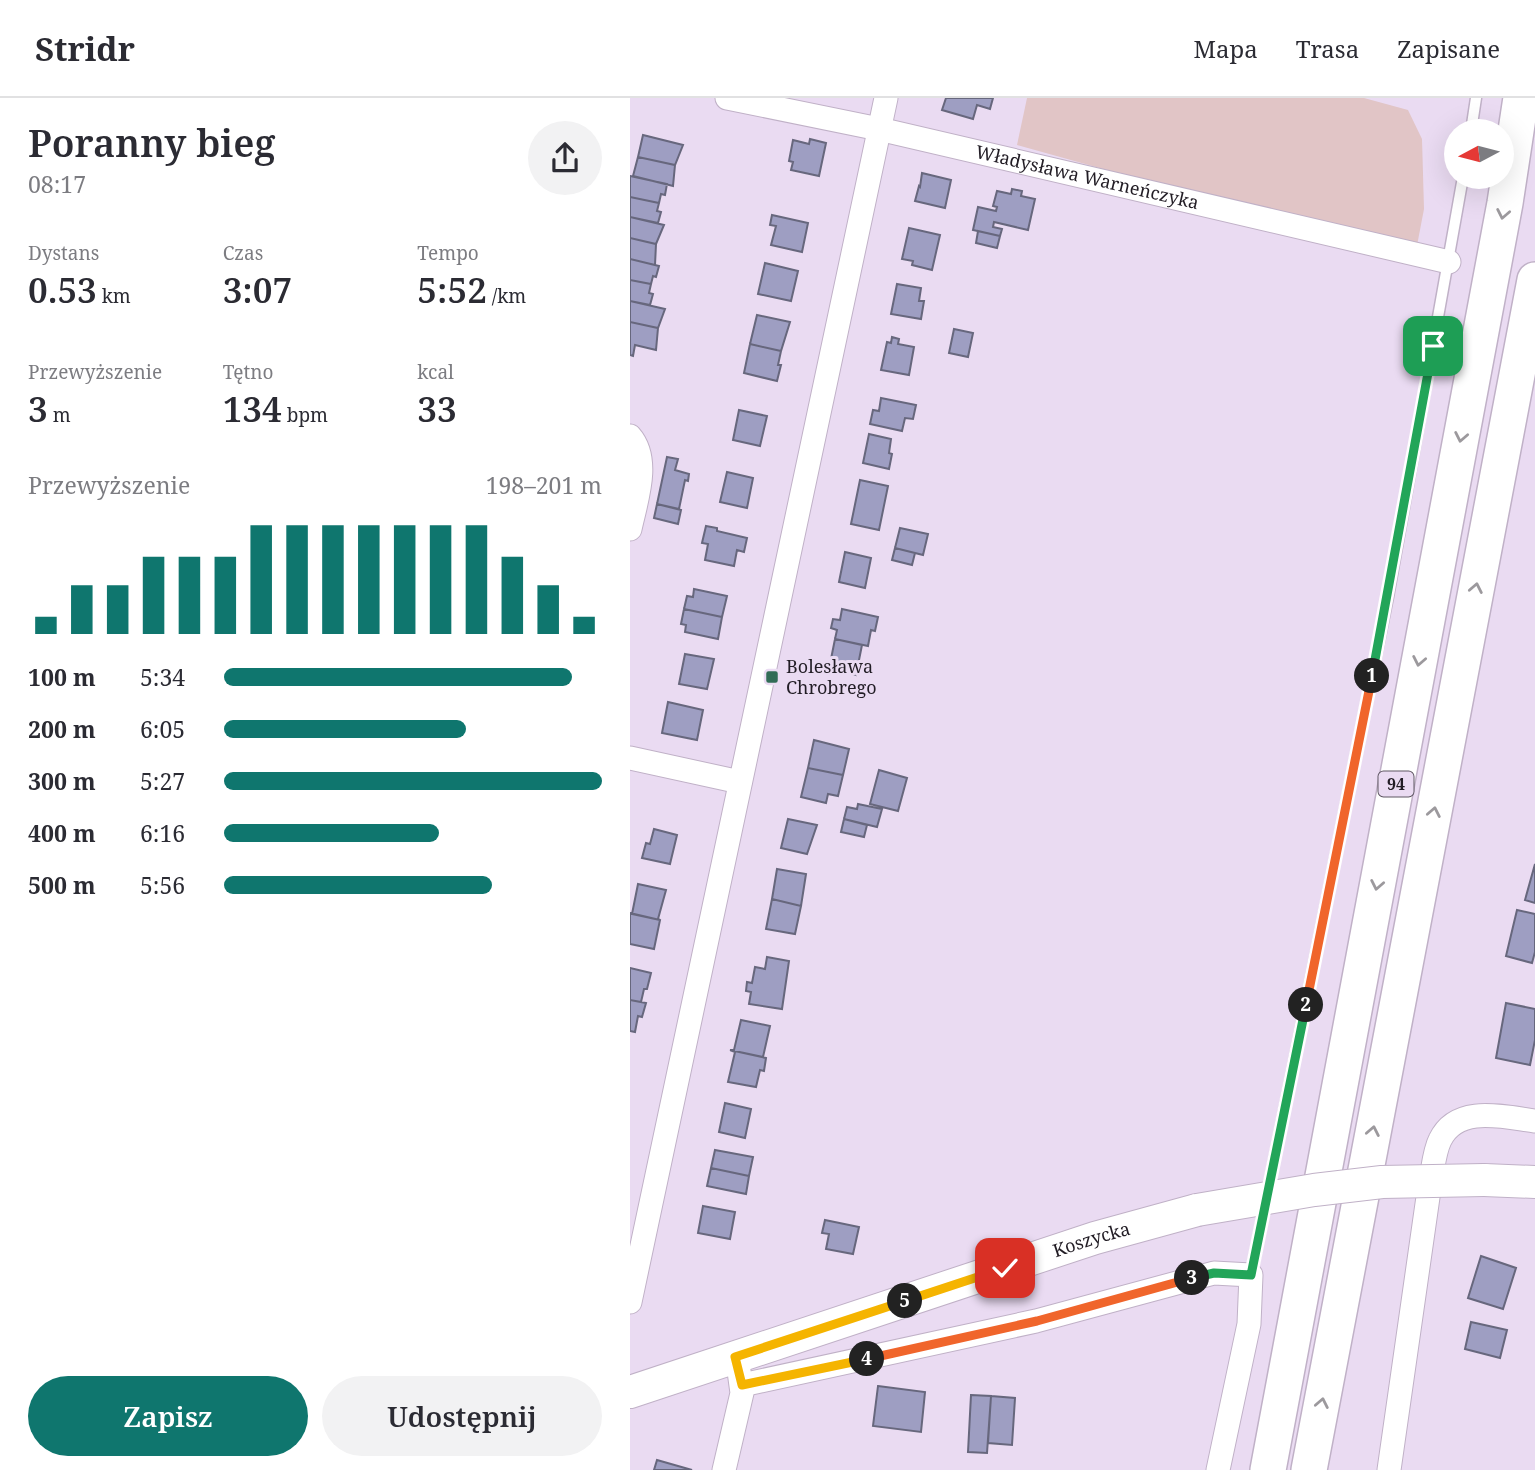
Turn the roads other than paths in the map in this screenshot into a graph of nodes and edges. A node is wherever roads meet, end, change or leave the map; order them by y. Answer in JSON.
{"nodes":[{"id":1,"x":727,"y":98,"type":"edge"},
{"id":2,"x":886,"y":98,"type":"edge"},
{"id":3,"x":1476,"y":98,"type":"edge"},
{"id":4,"x":1521,"y":98,"type":"edge"},
{"id":5,"x":1473,"y":119,"type":"edge"},
{"id":6,"x":879,"y":129,"type":"junction"},
{"id":7,"x":1461,"y":189,"type":"edge"},
{"id":8,"x":1448,"y":262,"type":"junction"},
{"id":9,"x":1535,"y":280,"type":"edge"},
{"id":10,"x":630,"y":436,"type":"edge"},
{"id":11,"x":630,"y":529,"type":"edge"},
{"id":12,"x":630,"y":758,"type":"edge"},
{"id":13,"x":740,"y":782,"type":"junction"},
{"id":14,"x":1535,"y":1121,"type":"edge"},
{"id":15,"x":1535,"y":1182,"type":"edge"},
{"id":16,"x":1251,"y":1275,"type":"junction"},
{"id":17,"x":630,"y":1302,"type":"edge"},
{"id":18,"x":738,"y":1371,"type":"junction"},
{"id":19,"x":630,"y":1392,"type":"edge"},
{"id":20,"x":723,"y":1470,"type":"edge"},
{"id":21,"x":1218,"y":1470,"type":"edge"},
{"id":22,"x":1268,"y":1470,"type":"edge"},
{"id":23,"x":1309,"y":1470,"type":"edge"},
{"id":24,"x":1390,"y":1470,"type":"edge"}],
"edges":[{"from":1,"to":6,"type":"street","name":"Władysława Warneńczyka"},
{"from":2,"to":6,"type":"street"},
{"from":3,"to":5,"type":"lane"},
{"from":4,"to":22,"type":"main road","number":"94","one_way":true},
{"from":6,"to":8,"type":"street","name":"Władysława Warneńczyka"},
{"from":6,"to":13,"type":"street"},
{"from":7,"to":8,"type":"lane"},
{"from":8,"to":16,"type":"lane"},
{"from":23,"to":9,"type":"main road","number":"94","one_way":true},
{"from":10,"to":11,"type":"street"},
{"from":12,"to":13,"type":"street"},
{"from":13,"to":17,"type":"street"},
{"from":14,"to":24,"type":"street"},
{"from":15,"to":18,"type":"street","name":"Koszycka","bridge":true},
{"from":16,"to":18,"type":"street"},
{"from":16,"to":21,"type":"street"},
{"from":18,"to":19,"type":"street","name":"Koszycka"},
{"from":18,"to":20,"type":"street"}]}
